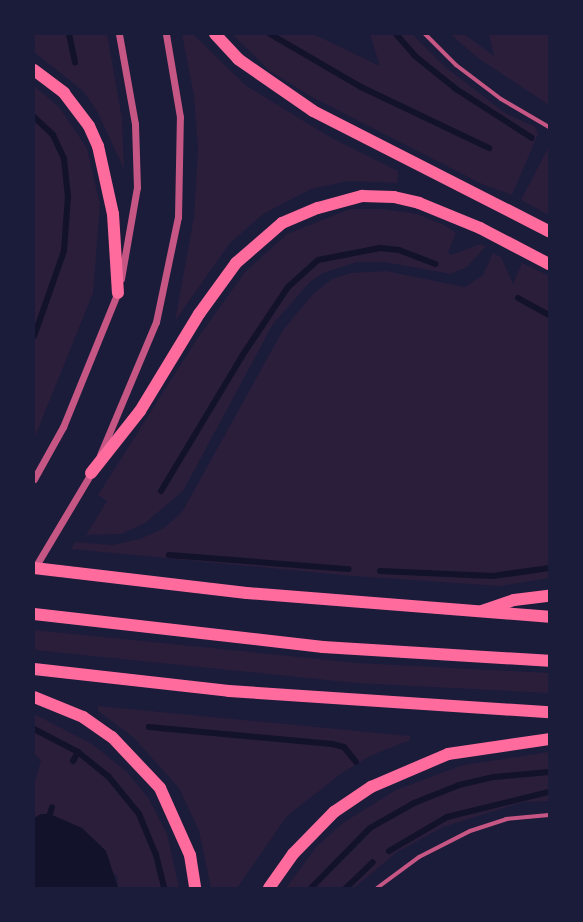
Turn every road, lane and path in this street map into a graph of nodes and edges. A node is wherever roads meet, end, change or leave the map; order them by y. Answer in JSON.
{"nodes":[{"id":1,"x":119,"y":34,"type":"edge"},
{"id":2,"x":166,"y":34,"type":"edge"},
{"id":3,"x":215,"y":34,"type":"edge"},
{"id":4,"x":425,"y":34,"type":"edge"},
{"id":5,"x":34,"y":70,"type":"edge"},
{"id":6,"x":549,"y":127,"type":"edge"},
{"id":7,"x":549,"y":231,"type":"edge"},
{"id":8,"x":549,"y":264,"type":"edge"},
{"id":9,"x":118,"y":293,"type":"junction"},
{"id":10,"x":92,"y":474,"type":"junction"},
{"id":11,"x":34,"y":479,"type":"edge"},
{"id":12,"x":34,"y":569,"type":"edge"},
{"id":13,"x":549,"y":596,"type":"edge"},
{"id":14,"x":477,"y":613,"type":"junction"},
{"id":15,"x":34,"y":614,"type":"edge"},
{"id":16,"x":549,"y":617,"type":"edge"},
{"id":17,"x":549,"y":661,"type":"edge"},
{"id":18,"x":34,"y":669,"type":"edge"},
{"id":19,"x":34,"y":697,"type":"edge"},
{"id":20,"x":549,"y":712,"type":"edge"},
{"id":21,"x":549,"y":739,"type":"edge"},
{"id":22,"x":549,"y":815,"type":"edge"},
{"id":23,"x":196,"y":888,"type":"edge"},
{"id":24,"x":269,"y":888,"type":"edge"},
{"id":25,"x":377,"y":888,"type":"edge"}],
"edges":[{"from":1,"to":9,"type":"street"},
{"from":2,"to":10,"type":"street"},
{"from":3,"to":7,"type":"highway"},
{"from":4,"to":6,"type":"street"},
{"from":5,"to":9,"type":"highway"},
{"from":8,"to":10,"type":"highway"},
{"from":9,"to":11,"type":"street"},
{"from":10,"to":12,"type":"street"},
{"from":12,"to":14,"type":"highway"},
{"from":13,"to":14,"type":"highway"},
{"from":14,"to":16,"type":"highway"},
{"from":15,"to":17,"type":"highway"},
{"from":18,"to":20,"type":"highway"},
{"from":19,"to":23,"type":"highway"},
{"from":21,"to":24,"type":"highway"},
{"from":22,"to":25,"type":"street"}]}
